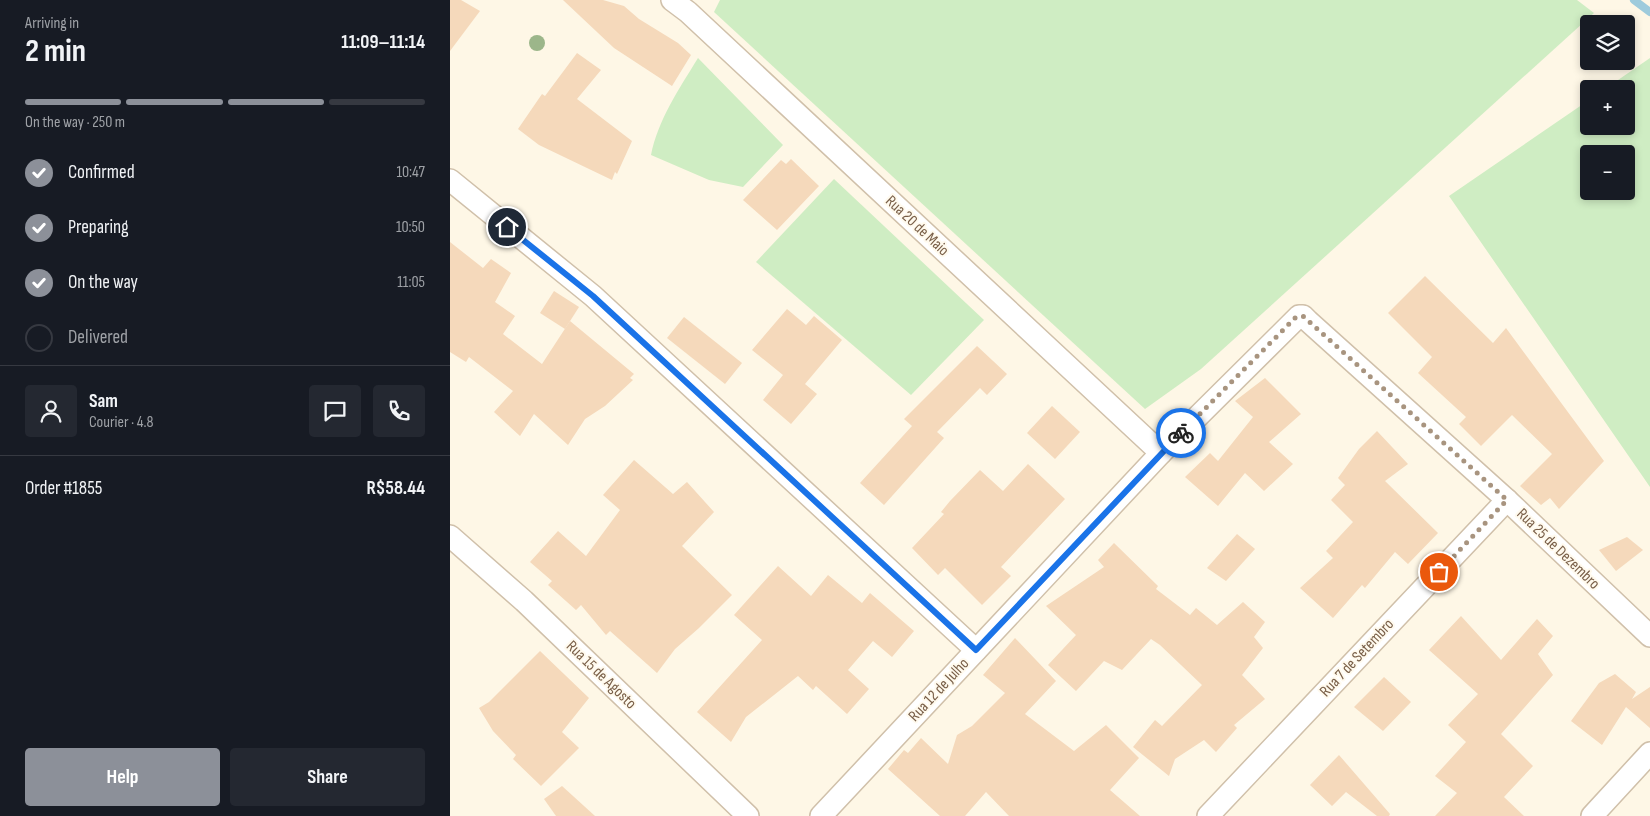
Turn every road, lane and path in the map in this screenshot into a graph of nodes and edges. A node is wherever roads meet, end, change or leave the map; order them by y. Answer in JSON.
{"nodes":[{"id":1,"x":672,"y":0,"type":"edge"},
{"id":2,"x":450,"y":180,"type":"edge"},
{"id":3,"x":1286,"y":327,"type":"joint"},
{"id":4,"x":1161,"y":453,"type":"junction"},
{"id":5,"x":1507,"y":500,"type":"junction"},
{"id":6,"x":450,"y":536,"type":"edge"},
{"id":7,"x":1650,"y":636,"type":"edge"},
{"id":8,"x":976,"y":650,"type":"junction"},
{"id":9,"x":1650,"y":753,"type":"edge"},
{"id":10,"x":748,"y":816,"type":"edge"},
{"id":11,"x":821,"y":816,"type":"edge"},
{"id":12,"x":1208,"y":816,"type":"edge"},
{"id":13,"x":1592,"y":816,"type":"edge"}],
"edges":[{"from":1,"to":4,"type":"street","name":"Rua 20 de Maio"},
{"from":2,"to":8,"type":"street"},
{"from":3,"to":4,"type":"street","name":"Rua 12 de Julho"},
{"from":3,"to":5,"type":"street","name":"Rua 25 de Dezembro"},
{"from":4,"to":8,"type":"street","name":"Rua 12 de Julho"},
{"from":5,"to":7,"type":"street","name":"Rua 25 de Dezembro"},
{"from":5,"to":12,"type":"street","name":"Rua 7 de Setembro"},
{"from":6,"to":10,"type":"street","name":"Rua 15 de Agosto"},
{"from":8,"to":11,"type":"street","name":"Rua 12 de Julho"},
{"from":9,"to":13,"type":"street"}]}
